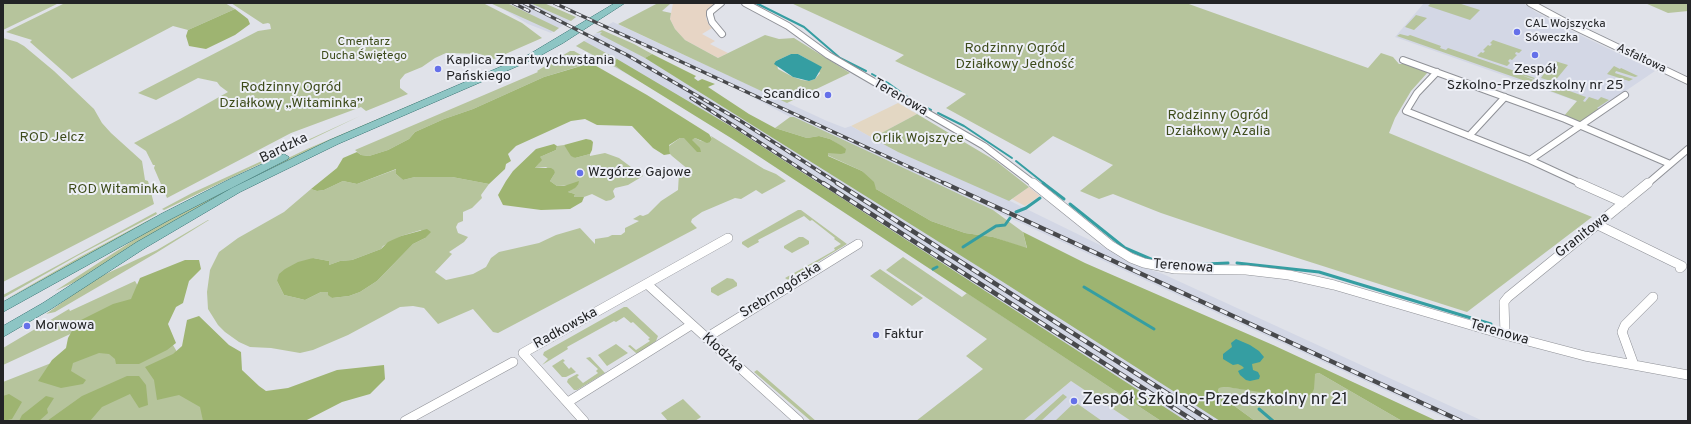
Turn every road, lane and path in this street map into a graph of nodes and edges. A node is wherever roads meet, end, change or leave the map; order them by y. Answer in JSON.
{"nodes":[{"id":1,"x":609,"y":3,"type":"edge"},
{"id":2,"x":620,"y":3,"type":"edge"},
{"id":3,"x":721,"y":3,"type":"edge"},
{"id":4,"x":744,"y":3,"type":"edge"},
{"id":5,"x":1530,"y":3,"type":"edge"},
{"id":6,"x":722,"y":34,"type":"dead end"},
{"id":7,"x":1403,"y":60,"type":"dead end"},
{"id":8,"x":1437,"y":72,"type":"junction"},
{"id":9,"x":1688,"y":81,"type":"edge"},
{"id":10,"x":1625,"y":95,"type":"dead end"},
{"id":11,"x":1506,"y":97,"type":"junction"},
{"id":12,"x":1580,"y":126,"type":"junction"},
{"id":13,"x":1469,"y":136,"type":"junction"},
{"id":14,"x":1688,"y":149,"type":"edge"},
{"id":15,"x":1530,"y":160,"type":"junction"},
{"id":16,"x":1670,"y":164,"type":"junction"},
{"id":17,"x":1624,"y":203,"type":"junction"},
{"id":18,"x":1598,"y":225,"type":"junction"},
{"id":19,"x":728,"y":238,"type":"dead end"},
{"id":20,"x":858,"y":244,"type":"dead end"},
{"id":21,"x":1680,"y":268,"type":"dead end"},
{"id":22,"x":647,"y":284,"type":"junction"},
{"id":23,"x":1653,"y":296,"type":"dead end"},
{"id":24,"x":3,"y":308,"type":"edge"},
{"id":25,"x":691,"y":325,"type":"junction"},
{"id":26,"x":3,"y":332,"type":"edge"},
{"id":27,"x":1504,"y":335,"type":"junction"},
{"id":28,"x":706,"y":338,"type":"junction"},
{"id":29,"x":513,"y":362,"type":"dead end"},
{"id":30,"x":1634,"y":365,"type":"junction"},
{"id":31,"x":1688,"y":375,"type":"edge"},
{"id":32,"x":568,"y":402,"type":"junction"},
{"id":33,"x":405,"y":421,"type":"edge"},
{"id":34,"x":584,"y":421,"type":"edge"},
{"id":35,"x":799,"y":421,"type":"edge"}],
"edges":[{"from":1,"to":24,"type":"main road","name":"Bardzka"},
{"from":2,"to":26,"type":"main road","name":"Bardzka"},
{"from":3,"to":6,"type":"street"},
{"from":4,"to":27,"type":"street","name":"Terenowa"},
{"from":5,"to":9,"type":"street","name":"Asfaltowa"},
{"from":7,"to":8,"type":"street"},
{"from":8,"to":11,"type":"street"},
{"from":8,"to":13,"type":"street"},
{"from":10,"to":12,"type":"street"},
{"from":11,"to":12,"type":"street"},
{"from":11,"to":13,"type":"street"},
{"from":12,"to":15,"type":"street"},
{"from":12,"to":16,"type":"street"},
{"from":13,"to":15,"type":"street"},
{"from":14,"to":16,"type":"street","name":"Granitowa"},
{"from":15,"to":17,"type":"street"},
{"from":16,"to":17,"type":"street","name":"Granitowa"},
{"from":17,"to":18,"type":"street","name":"Granitowa"},
{"from":18,"to":21,"type":"street"},
{"from":18,"to":27,"type":"street","name":"Granitowa"},
{"from":19,"to":22,"type":"street"},
{"from":20,"to":28,"type":"street","name":"Srebrnogórska"},
{"from":22,"to":25,"type":"street","name":"Kłodzka"},
{"from":22,"to":32,"type":"street","name":"Radkowska"},
{"from":23,"to":30,"type":"street"},
{"from":25,"to":28,"type":"street","name":"Kłodzka"},
{"from":25,"to":32,"type":"street"},
{"from":27,"to":30,"type":"street","name":"Terenowa"},
{"from":28,"to":35,"type":"street","name":"Kłodzka"},
{"from":29,"to":33,"type":"street"},
{"from":30,"to":31,"type":"street","name":"Terenowa"},
{"from":32,"to":34,"type":"street","name":"Radkowska"}]}
